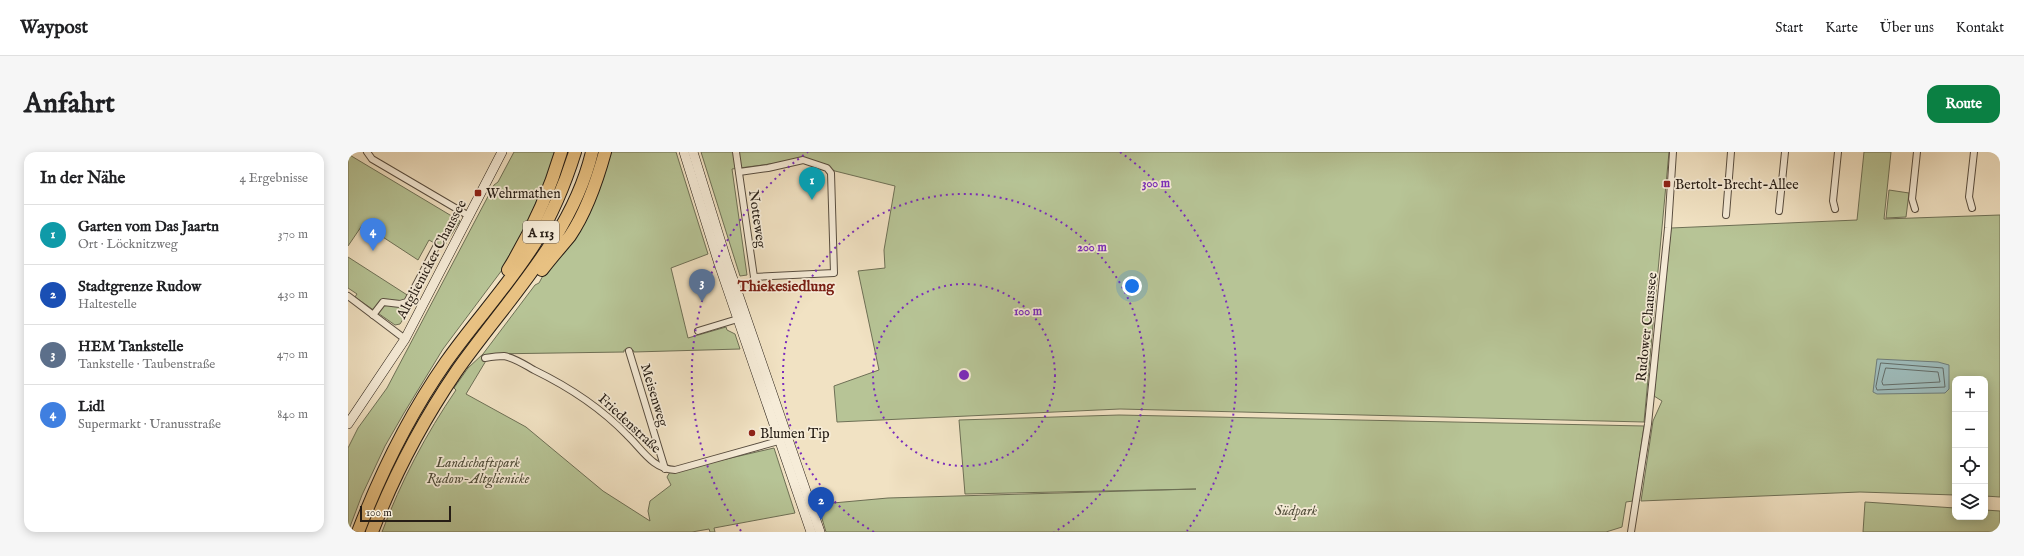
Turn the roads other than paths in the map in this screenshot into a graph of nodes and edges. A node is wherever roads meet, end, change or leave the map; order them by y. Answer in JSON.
{"nodes":[{"id":1,"x":367,"y":152,"type":"edge"},
{"id":2,"x":502,"y":152,"type":"edge"},
{"id":3,"x":561,"y":152,"type":"edge"},
{"id":4,"x":576,"y":152,"type":"edge"},
{"id":5,"x":592,"y":152,"type":"edge"},
{"id":6,"x":604,"y":152,"type":"edge"},
{"id":7,"x":684,"y":152,"type":"edge"},
{"id":8,"x":693,"y":152,"type":"edge"},
{"id":9,"x":736,"y":152,"type":"edge"},
{"id":10,"x":1673,"y":152,"type":"edge"},
{"id":11,"x":1731,"y":152,"type":"edge"},
{"id":12,"x":1784,"y":152,"type":"edge"},
{"id":13,"x":1838,"y":152,"type":"edge"},
{"id":14,"x":1917,"y":152,"type":"edge"},
{"id":15,"x":1974,"y":152,"type":"edge"},
{"id":16,"x":739,"y":172,"type":"junction"},
{"id":17,"x":1972,"y":208,"type":"dead end"},
{"id":18,"x":1836,"y":209,"type":"dead end"},
{"id":19,"x":1915,"y":209,"type":"dead end"},
{"id":20,"x":1779,"y":212,"type":"dead end"},
{"id":21,"x":1726,"y":215,"type":"dead end"},
{"id":22,"x":469,"y":216,"type":"junction"},
{"id":23,"x":436,"y":247,"type":"dead end"},
{"id":24,"x":754,"y":277,"type":"junction"},
{"id":25,"x":528,"y":278,"type":"junction"},
{"id":26,"x":752,"y":289,"type":"dead end"},
{"id":27,"x":348,"y":296,"type":"edge"},
{"id":28,"x":491,"y":302,"type":"junction"},
{"id":29,"x":373,"y":315,"type":"junction"},
{"id":30,"x":742,"y":317,"type":"junction"},
{"id":31,"x":698,"y":331,"type":"dead end"},
{"id":32,"x":405,"y":339,"type":"junction"},
{"id":33,"x":629,"y":351,"type":"dead end"},
{"id":34,"x":485,"y":358,"type":"dead end"},
{"id":35,"x":348,"y":424,"type":"edge"},
{"id":36,"x":784,"y":440,"type":"junction"},
{"id":37,"x":665,"y":469,"type":"junction"},
{"id":38,"x":358,"y":532,"type":"edge"},
{"id":39,"x":372,"y":532,"type":"edge"},
{"id":40,"x":811,"y":532,"type":"edge"},
{"id":41,"x":820,"y":532,"type":"edge"},
{"id":42,"x":1632,"y":532,"type":"edge"}],
"edges":[{"from":1,"to":22,"type":"street"},
{"from":2,"to":22,"type":"main road","name":"Altglienicker Chaussee"},
{"from":3,"to":28,"type":"highway"},
{"from":4,"to":28,"type":"highway","number":"A 113"},
{"from":5,"to":25,"type":"highway","number":"A 113"},
{"from":6,"to":25,"type":"highway"},
{"from":7,"to":30,"type":"main road"},
{"from":8,"to":30,"type":"main road"},
{"from":9,"to":16,"type":"street","name":"Notteweg"},
{"from":10,"to":42,"type":"street","name":"Rudower Chaussee"},
{"from":11,"to":21,"type":"street"},
{"from":12,"to":20,"type":"street"},
{"from":13,"to":18,"type":"street"},
{"from":14,"to":19,"type":"street"},
{"from":15,"to":17,"type":"street"},
{"from":16,"to":24,"type":"street","name":"Notteweg"},
{"from":16,"to":24,"type":"street"},
{"from":22,"to":32,"type":"main road","name":"Altglienicker Chaussee"},
{"from":23,"to":29,"type":"street"},
{"from":24,"to":26,"type":"street","name":"Notteweg"},
{"from":25,"to":39,"type":"highway","number":"A 113"},
{"from":27,"to":29,"type":"street"},
{"from":28,"to":38,"type":"highway","number":"A 113"},
{"from":29,"to":32,"type":"street"},
{"from":30,"to":31,"type":"street"},
{"from":30,"to":36,"type":"main road"},
{"from":32,"to":35,"type":"main road","name":"Altglienicker Chaussee"},
{"from":33,"to":37,"type":"street","name":"Meisenweg"},
{"from":34,"to":37,"type":"street","name":"Friedenstraße"},
{"from":36,"to":37,"type":"street","name":"Friedenstraße"},
{"from":36,"to":40,"type":"main road"},
{"from":36,"to":41,"type":"main road"}]}
